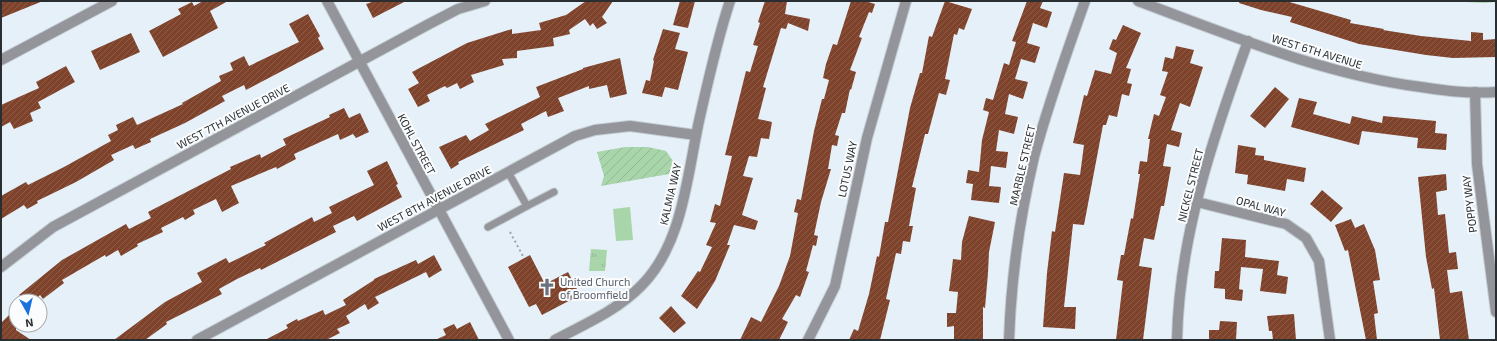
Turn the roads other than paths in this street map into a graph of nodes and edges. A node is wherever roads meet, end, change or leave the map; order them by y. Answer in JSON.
{"nodes":[{"id":1,"x":112,"y":1,"type":"edge"},
{"id":2,"x":328,"y":1,"type":"edge"},
{"id":3,"x":485,"y":1,"type":"edge"},
{"id":4,"x":730,"y":1,"type":"edge"},
{"id":5,"x":906,"y":1,"type":"edge"},
{"id":6,"x":1085,"y":1,"type":"edge"},
{"id":7,"x":1138,"y":1,"type":"edge"},
{"id":8,"x":1248,"y":41,"type":"junction"},
{"id":9,"x":1,"y":60,"type":"edge"},
{"id":10,"x":360,"y":62,"type":"junction"},
{"id":11,"x":1475,"y":92,"type":"junction"},
{"id":12,"x":1496,"y":92,"type":"edge"},
{"id":13,"x":696,"y":135,"type":"junction"},
{"id":14,"x":508,"y":172,"type":"junction"},
{"id":15,"x":554,"y":192,"type":"dead end"},
{"id":16,"x":1197,"y":202,"type":"junction"},
{"id":17,"x":527,"y":206,"type":"junction"},
{"id":18,"x":438,"y":209,"type":"junction"},
{"id":19,"x":488,"y":227,"type":"dead end"},
{"id":20,"x":1,"y":267,"type":"edge"},
{"id":21,"x":1496,"y":312,"type":"edge"},
{"id":22,"x":197,"y":340,"type":"edge"},
{"id":23,"x":509,"y":340,"type":"edge"},
{"id":24,"x":555,"y":340,"type":"edge"},
{"id":25,"x":808,"y":340,"type":"edge"},
{"id":26,"x":1009,"y":340,"type":"edge"},
{"id":27,"x":1177,"y":340,"type":"edge"},
{"id":28,"x":1330,"y":340,"type":"edge"}],
"edges":[{"from":1,"to":9,"type":"street"},
{"from":2,"to":10,"type":"street","name":"KOHL STREET"},
{"from":3,"to":10,"type":"street","name":"WEST 7TH AVENUE DRIVE"},
{"from":4,"to":13,"type":"street","name":"KALMIA WAY"},
{"from":5,"to":25,"type":"street","name":"LOTUS WAY"},
{"from":6,"to":26,"type":"street","name":"MARBLE STREET"},
{"from":7,"to":8,"type":"street","name":"WEST 6TH AVENUE"},
{"from":8,"to":11,"type":"street","name":"WEST 6TH AVENUE"},
{"from":8,"to":16,"type":"street","name":"NICKEL STREET"},
{"from":10,"to":18,"type":"street","name":"KOHL STREET"},
{"from":10,"to":20,"type":"street","name":"WEST 7TH AVENUE DRIVE"},
{"from":11,"to":12,"type":"street","name":"WEST 6TH AVENUE"},
{"from":11,"to":21,"type":"street","name":"POPPY WAY"},
{"from":13,"to":14,"type":"street","name":"WEST 8TH AVENUE DRIVE"},
{"from":13,"to":24,"type":"street","name":"KALMIA WAY"},
{"from":14,"to":17,"type":"lane"},
{"from":14,"to":18,"type":"street","name":"WEST 8TH AVENUE DRIVE"},
{"from":15,"to":17,"type":"lane"},
{"from":16,"to":27,"type":"street","name":"NICKEL STREET"},
{"from":16,"to":28,"type":"street","name":"OPAL WAY"},
{"from":17,"to":19,"type":"lane"},
{"from":18,"to":22,"type":"street","name":"WEST 8TH AVENUE DRIVE"},
{"from":18,"to":23,"type":"street","name":"KOHL STREET"}]}
